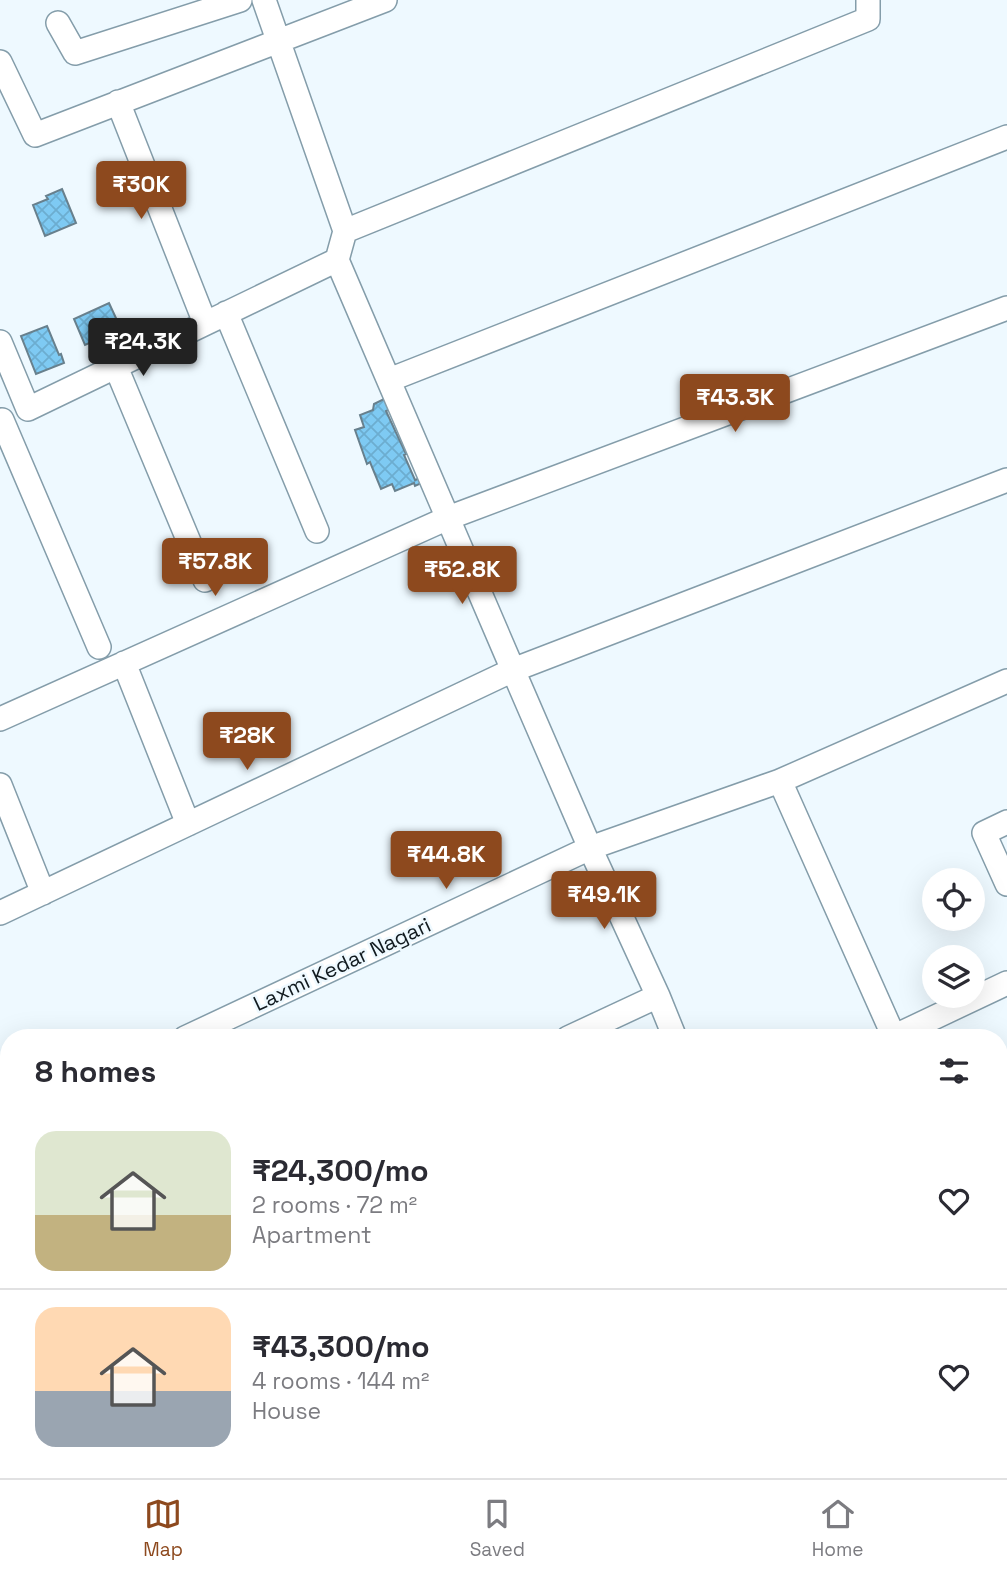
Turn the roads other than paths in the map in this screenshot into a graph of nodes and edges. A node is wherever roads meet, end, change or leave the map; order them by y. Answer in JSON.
{"nodes":[{"id":1,"x":240,"y":0,"type":"edge"},
{"id":2,"x":264,"y":0,"type":"edge"},
{"id":3,"x":385,"y":0,"type":"edge"},
{"id":4,"x":868,"y":0,"type":"edge"},
{"id":5,"x":58,"y":23,"type":"dead end"},
{"id":6,"x":278,"y":40,"type":"junction"},
{"id":7,"x":0,"y":62,"type":"edge"},
{"id":8,"x":118,"y":103,"type":"junction"},
{"id":9,"x":1007,"y":137,"type":"edge"},
{"id":10,"x":345,"y":231,"type":"junction"},
{"id":11,"x":337,"y":260,"type":"junction"},
{"id":12,"x":1007,"y":308,"type":"edge"},
{"id":13,"x":226,"y":313,"type":"junction"},
{"id":14,"x":205,"y":323,"type":"junction"},
{"id":15,"x":0,"y":342,"type":"edge"},
{"id":16,"x":116,"y":367,"type":"junction"},
{"id":17,"x":389,"y":380,"type":"junction"},
{"id":18,"x":28,"y":409,"type":"junction"},
{"id":19,"x":1,"y":420,"type":"edge"},
{"id":20,"x":1007,"y":480,"type":"edge"},
{"id":21,"x":448,"y":518,"type":"junction"},
{"id":22,"x":317,"y":531,"type":"dead end"},
{"id":23,"x":205,"y":579,"type":"dead end"},
{"id":24,"x":99,"y":647,"type":"dead end"},
{"id":25,"x":124,"y":663,"type":"junction"},
{"id":26,"x":513,"y":670,"type":"junction"},
{"id":27,"x":1007,"y":681,"type":"edge"},
{"id":28,"x":0,"y":719,"type":"edge"},
{"id":29,"x":780,"y":781,"type":"junction"},
{"id":30,"x":0,"y":785,"type":"edge"},
{"id":31,"x":1007,"y":822,"type":"edge"},
{"id":32,"x":188,"y":824,"type":"junction"},
{"id":33,"x":590,"y":848,"type":"junction"},
{"id":34,"x":1007,"y":884,"type":"edge"},
{"id":35,"x":43,"y":892,"type":"junction"},
{"id":36,"x":0,"y":913,"type":"edge"},
{"id":37,"x":1007,"y":983,"type":"edge"},
{"id":38,"x":658,"y":996,"type":"junction"},
{"id":39,"x":204,"y":1029,"type":"edge"},
{"id":40,"x":587,"y":1029,"type":"edge"},
{"id":41,"x":671,"y":1029,"type":"edge"},
{"id":42,"x":888,"y":1029,"type":"edge"},
{"id":43,"x":909,"y":1029,"type":"edge"}],
"edges":[{"from":1,"to":5,"type":"street"},
{"from":2,"to":6,"type":"street"},
{"from":3,"to":6,"type":"street"},
{"from":4,"to":10,"type":"street"},
{"from":6,"to":8,"type":"street"},
{"from":6,"to":10,"type":"street"},
{"from":7,"to":8,"type":"street"},
{"from":8,"to":14,"type":"street"},
{"from":9,"to":17,"type":"street"},
{"from":10,"to":11,"type":"street"},
{"from":11,"to":13,"type":"street"},
{"from":11,"to":17,"type":"street"},
{"from":12,"to":21,"type":"street"},
{"from":13,"to":14,"type":"street"},
{"from":13,"to":22,"type":"street"},
{"from":14,"to":16,"type":"street"},
{"from":15,"to":18,"type":"street"},
{"from":16,"to":18,"type":"street"},
{"from":16,"to":23,"type":"street"},
{"from":17,"to":21,"type":"street"},
{"from":18,"to":19,"type":"street"},
{"from":19,"to":24,"type":"street"},
{"from":20,"to":26,"type":"street"},
{"from":21,"to":25,"type":"street"},
{"from":21,"to":26,"type":"street"},
{"from":25,"to":28,"type":"street"},
{"from":25,"to":32,"type":"street"},
{"from":26,"to":32,"type":"street"},
{"from":26,"to":33,"type":"street"},
{"from":27,"to":29,"type":"street","name":"Laxmi Kedar Nagari"},
{"from":29,"to":33,"type":"street","name":"Laxmi Kedar Nagari"},
{"from":29,"to":42,"type":"street"},
{"from":30,"to":35,"type":"street"},
{"from":31,"to":34,"type":"street"},
{"from":32,"to":35,"type":"street"},
{"from":33,"to":38,"type":"street"},
{"from":33,"to":39,"type":"street","name":"Laxmi Kedar Nagari"},
{"from":35,"to":36,"type":"street"},
{"from":37,"to":43,"type":"street"},
{"from":38,"to":40,"type":"street"},
{"from":38,"to":41,"type":"street"}]}
